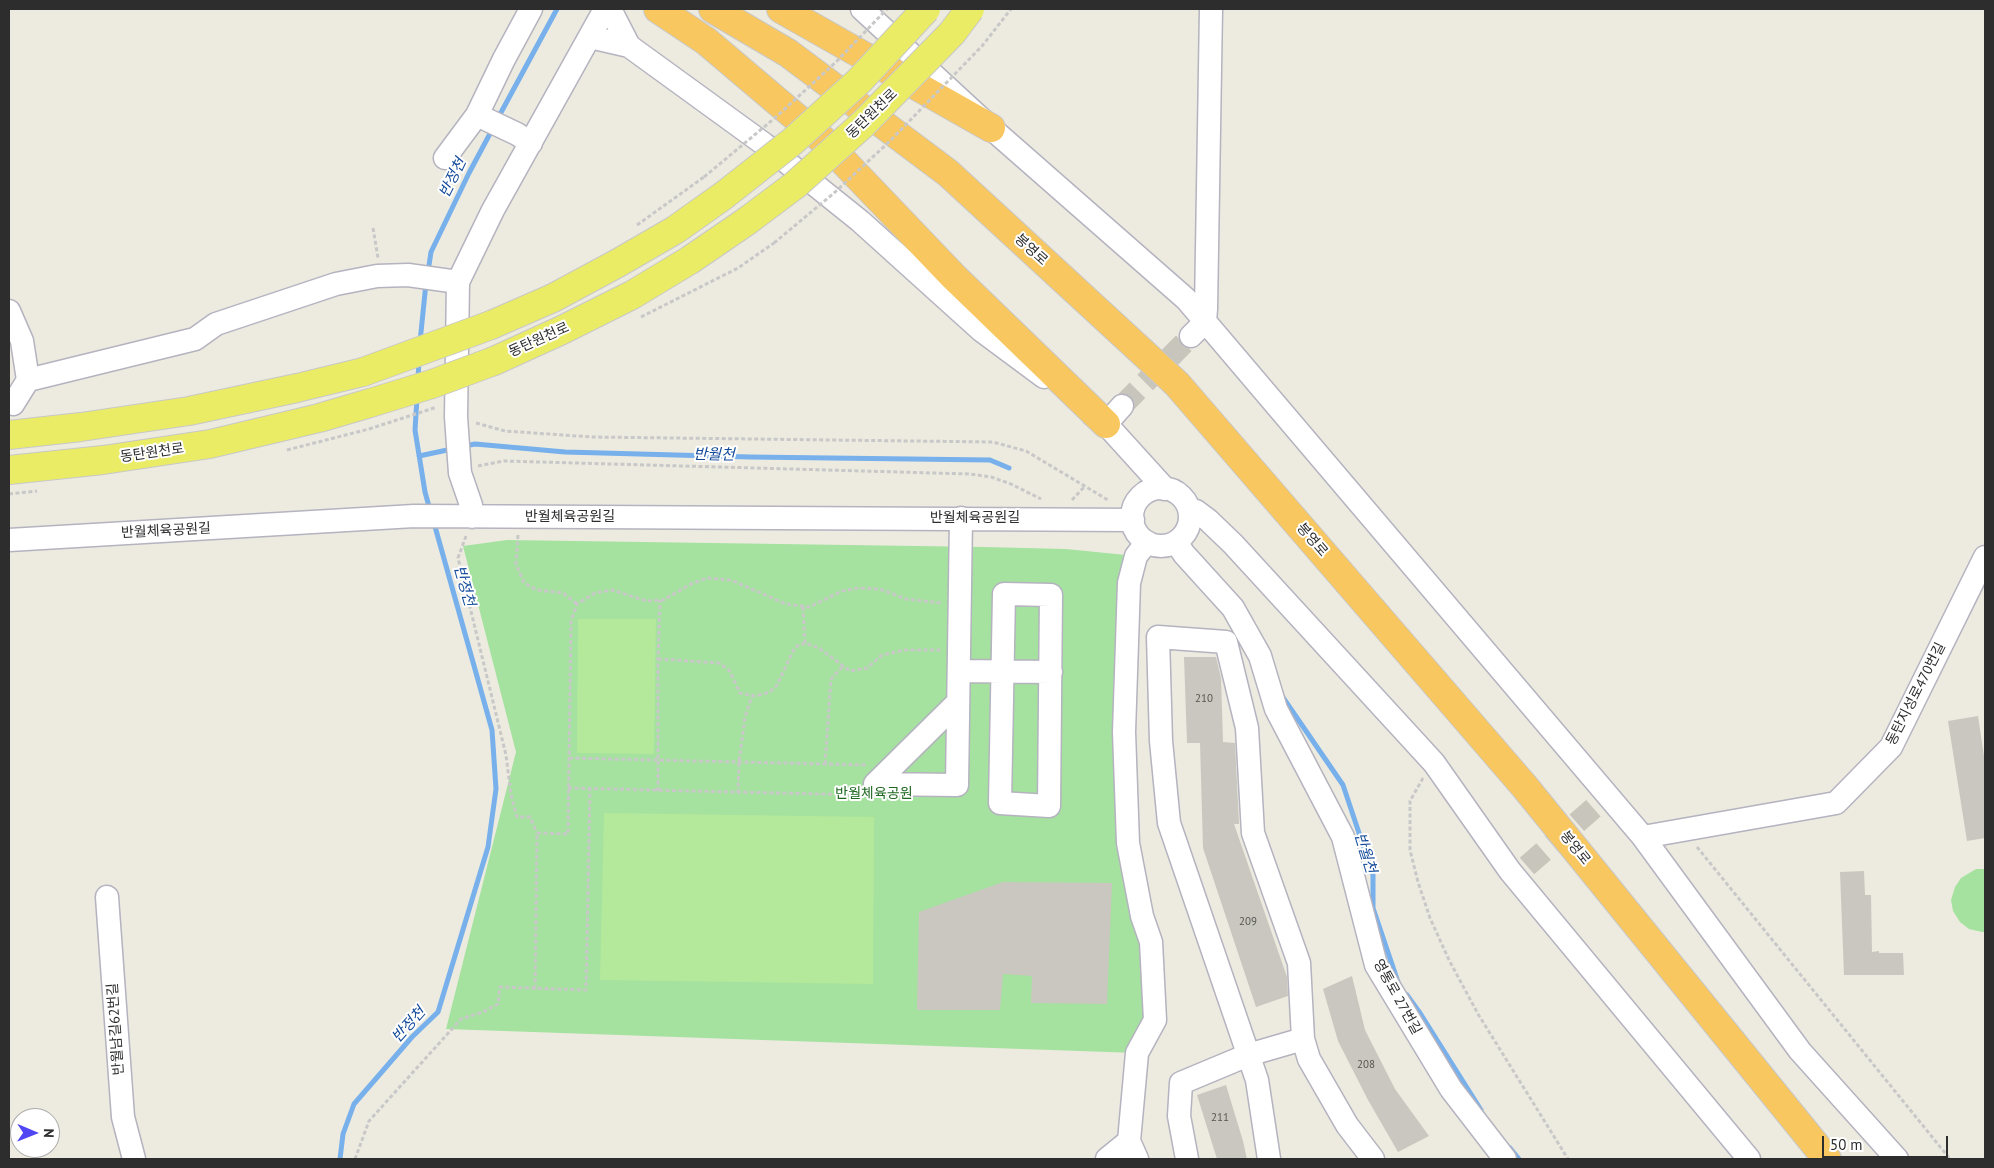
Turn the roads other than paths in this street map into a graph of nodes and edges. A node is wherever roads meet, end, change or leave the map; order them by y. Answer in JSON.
{"nodes":[{"id":1,"x":531,"y":9,"type":"edge"},
{"id":2,"x":605,"y":9,"type":"edge"},
{"id":3,"x":610,"y":9,"type":"edge"},
{"id":4,"x":658,"y":9,"type":"edge"},
{"id":5,"x":713,"y":9,"type":"edge"},
{"id":6,"x":781,"y":9,"type":"edge"},
{"id":7,"x":862,"y":9,"type":"edge"},
{"id":8,"x":926,"y":9,"type":"edge"},
{"id":9,"x":970,"y":9,"type":"edge"},
{"id":10,"x":1211,"y":9,"type":"edge"},
{"id":11,"x":590,"y":37,"type":"junction"},
{"id":12,"x":629,"y":46,"type":"junction"},
{"id":13,"x":481,"y":117,"type":"junction"},
{"id":14,"x":992,"y":128,"type":"junction"},
{"id":15,"x":524,"y":138,"type":"junction"},
{"id":16,"x":445,"y":158,"type":"dead end"},
{"id":17,"x":453,"y":281,"type":"junction"},
{"id":18,"x":9,"y":311,"type":"edge"},
{"id":19,"x":1198,"y":329,"type":"junction"},
{"id":20,"x":28,"y":380,"type":"junction"},
{"id":21,"x":13,"y":404,"type":"dead end"},
{"id":22,"x":1114,"y":415,"type":"junction"},
{"id":23,"x":9,"y":435,"type":"edge"},
{"id":24,"x":9,"y":470,"type":"edge"},
{"id":25,"x":1166,"y":489,"type":"junction"},
{"id":26,"x":1189,"y":509,"type":"junction"},
{"id":27,"x":466,"y":517,"type":"junction"},
{"id":28,"x":961,"y":518,"type":"junction"},
{"id":29,"x":1133,"y":520,"type":"junction"},
{"id":30,"x":9,"y":540,"type":"edge"},
{"id":31,"x":1147,"y":542,"type":"junction"},
{"id":32,"x":1176,"y":542,"type":"junction"},
{"id":33,"x":1985,"y":557,"type":"edge"},
{"id":34,"x":959,"y":661,"type":"junction"},
{"id":35,"x":1002,"y":671,"type":"junction"},
{"id":36,"x":1051,"y":672,"type":"junction"},
{"id":37,"x":958,"y":702,"type":"junction"},
{"id":38,"x":1643,"y":837,"type":"junction"},
{"id":39,"x":107,"y":897,"type":"dead end"},
{"id":40,"x":1302,"y":1039,"type":"junction"},
{"id":41,"x":1248,"y":1056,"type":"junction"},
{"id":42,"x":1133,"y":1150,"type":"edge"},
{"id":43,"x":134,"y":1159,"type":"edge"},
{"id":44,"x":1107,"y":1159,"type":"edge"},
{"id":45,"x":1187,"y":1159,"type":"edge"},
{"id":46,"x":1269,"y":1159,"type":"edge"},
{"id":47,"x":1373,"y":1159,"type":"edge"},
{"id":48,"x":1505,"y":1159,"type":"edge"},
{"id":49,"x":1749,"y":1159,"type":"edge"},
{"id":50,"x":1827,"y":1159,"type":"edge"},
{"id":51,"x":1897,"y":1159,"type":"edge"}],
"edges":[{"from":1,"to":13,"type":"street"},
{"from":2,"to":11,"type":"street"},
{"from":3,"to":12,"type":"street"},
{"from":4,"to":22,"type":"highway"},
{"from":5,"to":50,"type":"highway","name":"봉영로"},
{"from":6,"to":14,"type":"highway"},
{"from":7,"to":14,"type":"street"},
{"from":8,"to":23,"type":"main road","bridge":true},
{"from":9,"to":24,"type":"main road","name":"동탄원천로","bridge":true},
{"from":10,"to":19,"type":"street"},
{"from":11,"to":12,"type":"street"},
{"from":11,"to":15,"type":"street"},
{"from":12,"to":22,"type":"street"},
{"from":13,"to":15,"type":"street"},
{"from":13,"to":16,"type":"street"},
{"from":14,"to":19,"type":"street"},
{"from":15,"to":17,"type":"street"},
{"from":17,"to":20,"type":"street"},
{"from":17,"to":27,"type":"street"},
{"from":18,"to":20,"type":"street"},
{"from":19,"to":38,"type":"street"},
{"from":20,"to":21,"type":"street"},
{"from":22,"to":25,"type":"street"},
{"from":25,"to":26,"type":"street"},
{"from":25,"to":29,"type":"street"},
{"from":26,"to":32,"type":"street"},
{"from":26,"to":49,"type":"street"},
{"from":27,"to":28,"type":"street","name":"반월체육공원길"},
{"from":27,"to":30,"type":"street","name":"반월체육공원길"},
{"from":28,"to":29,"type":"street","name":"반월체육공원길"},
{"from":28,"to":34,"type":"street"},
{"from":29,"to":31,"type":"street"},
{"from":31,"to":32,"type":"street"},
{"from":31,"to":42,"type":"street"},
{"from":32,"to":48,"type":"street","name":"영통로 27번길"},
{"from":33,"to":38,"type":"street","name":"동탄지성로470번길"},
{"from":34,"to":35,"type":"street"},
{"from":34,"to":37,"type":"street"},
{"from":35,"to":36,"type":"street"},
{"from":35,"to":36,"type":"street"},
{"from":35,"to":36,"type":"street"},
{"from":37,"to":37,"type":"street"},
{"from":38,"to":51,"type":"street"},
{"from":39,"to":43,"type":"street","name":"반월남길62번길"},
{"from":40,"to":41,"type":"street"},
{"from":40,"to":41,"type":"street"},
{"from":40,"to":47,"type":"street"},
{"from":41,"to":45,"type":"street"},
{"from":41,"to":46,"type":"street"},
{"from":42,"to":44,"type":"street"}]}
